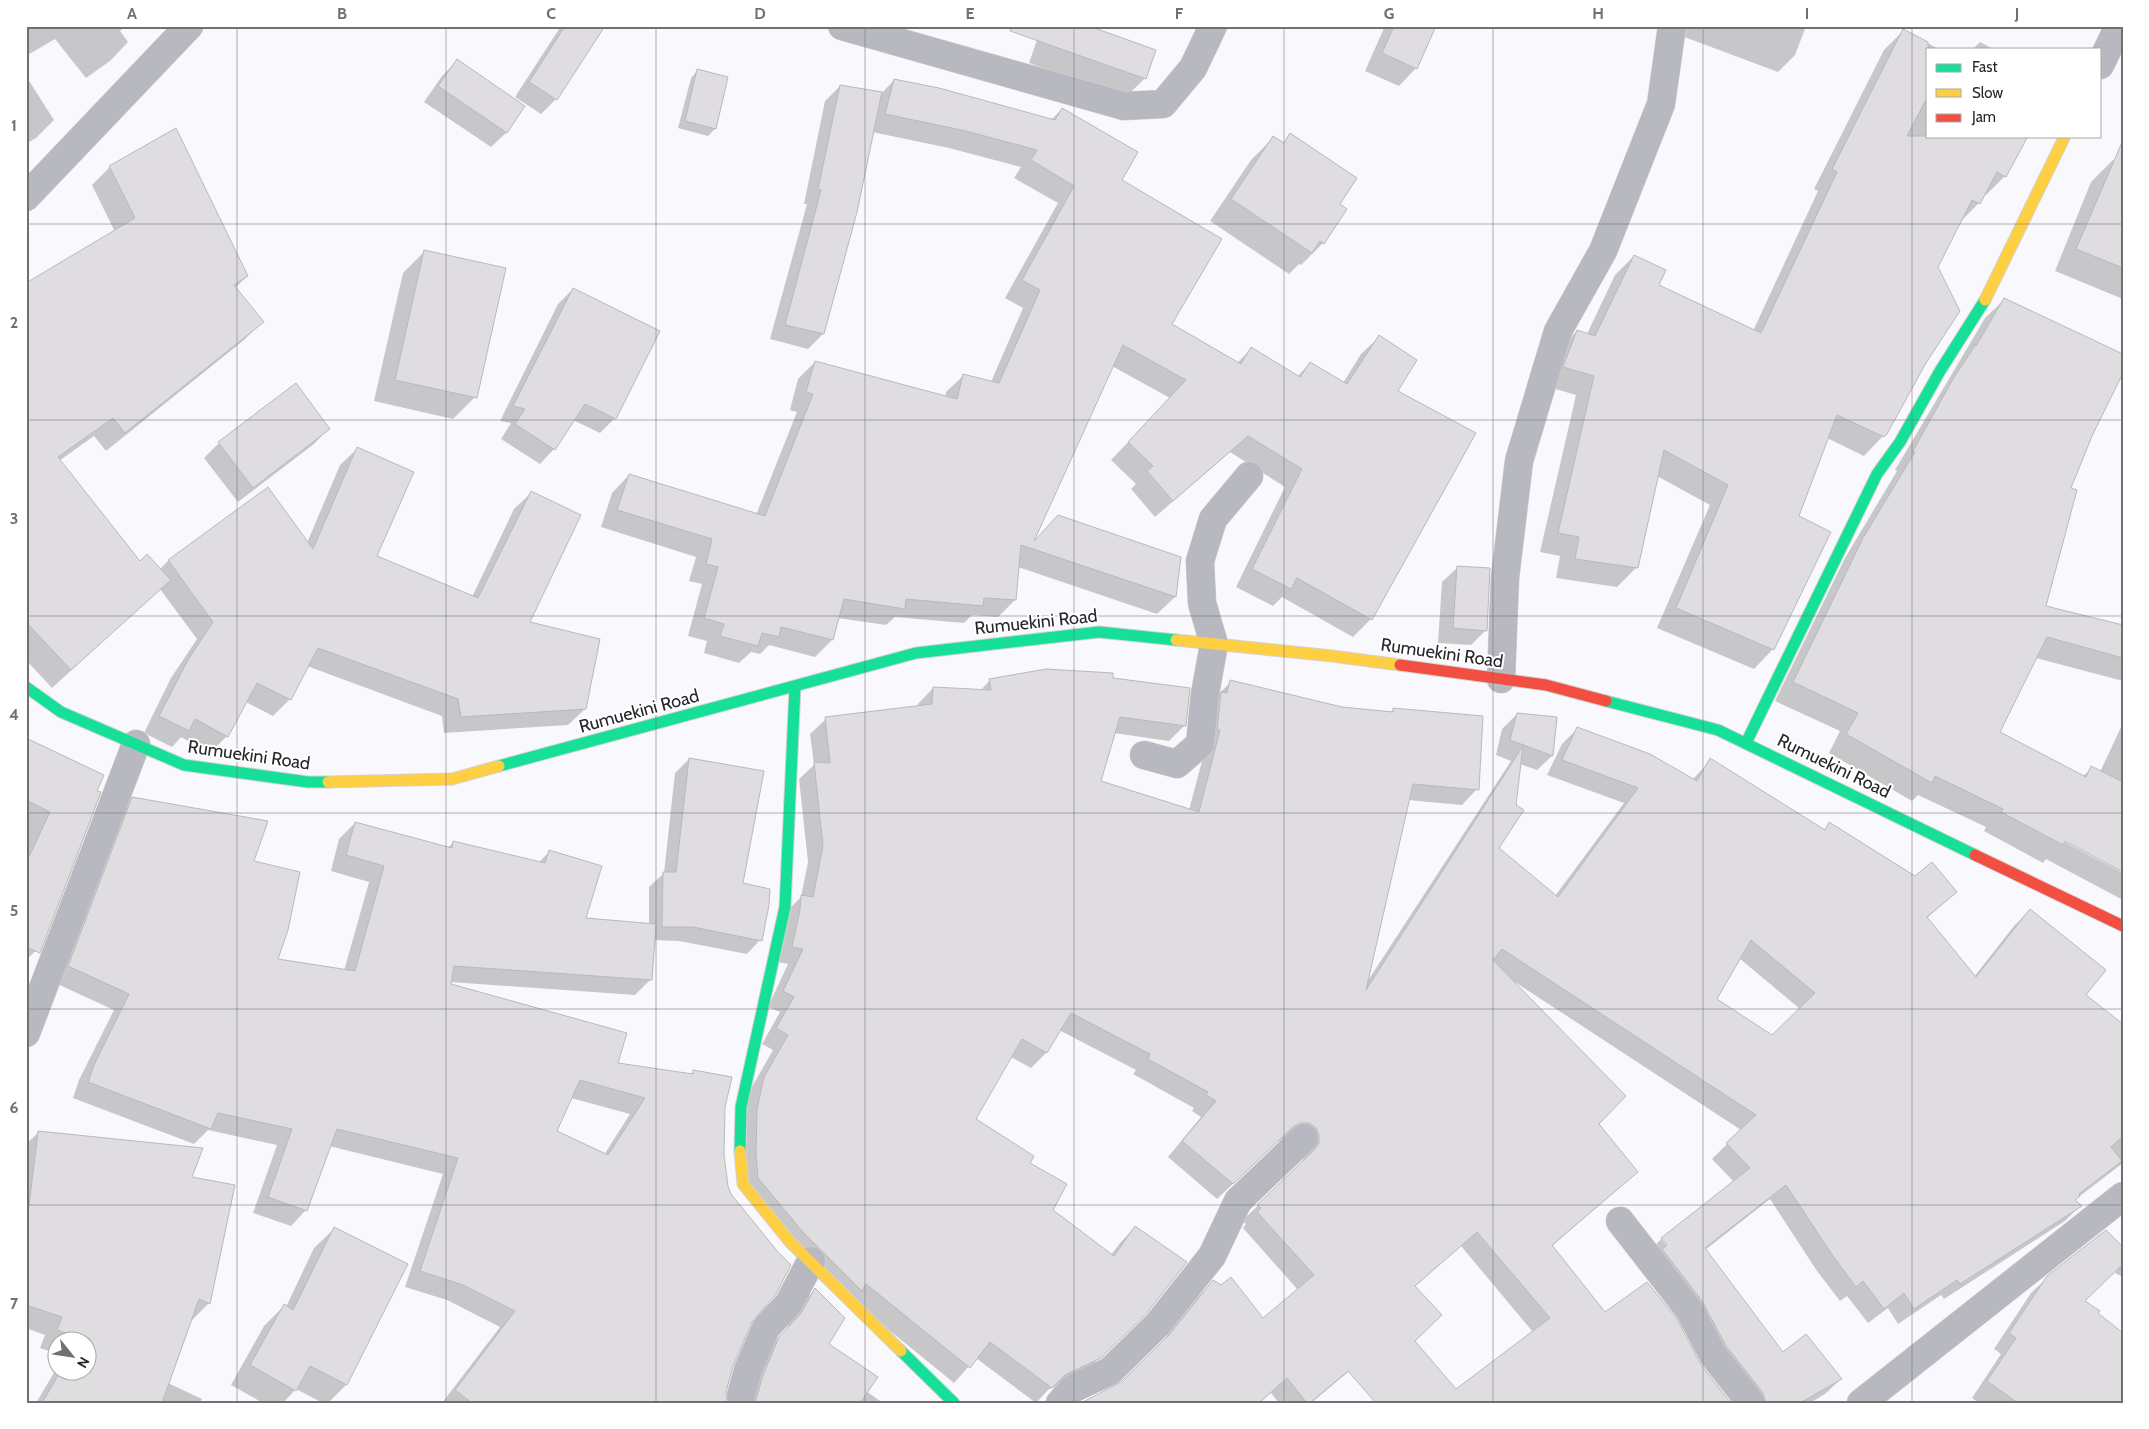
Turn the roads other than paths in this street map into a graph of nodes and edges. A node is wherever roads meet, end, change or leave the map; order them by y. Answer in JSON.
{"nodes":[{"id":1,"x":188,"y":26,"type":"edge"},
{"id":2,"x":842,"y":26,"type":"edge"},
{"id":3,"x":1213,"y":26,"type":"edge"},
{"id":4,"x":1672,"y":26,"type":"edge"},
{"id":5,"x":2120,"y":26,"type":"edge"},
{"id":6,"x":2102,"y":61,"type":"edge"},
{"id":7,"x":2065,"y":138,"type":"edge"},
{"id":8,"x":26,"y":197,"type":"edge"},
{"id":9,"x":1249,"y":476,"type":"dead end"},
{"id":10,"x":1214,"y":644,"type":"junction"},
{"id":11,"x":1501,"y":679,"type":"junction"},
{"id":12,"x":26,"y":687,"type":"edge"},
{"id":13,"x":795,"y":687,"type":"junction"},
{"id":14,"x":1746,"y":743,"type":"junction"},
{"id":15,"x":136,"y":744,"type":"junction"},
{"id":16,"x":1144,"y":754,"type":"dead end"},
{"id":17,"x":2123,"y":926,"type":"edge"},
{"id":18,"x":26,"y":1033,"type":"edge"},
{"id":19,"x":1304,"y":1138,"type":"dead end"},
{"id":20,"x":2123,"y":1196,"type":"edge"},
{"id":21,"x":1620,"y":1221,"type":"dead end"},
{"id":22,"x":810,"y":1262,"type":"junction"},
{"id":23,"x":741,"y":1396,"type":"dead end"},
{"id":24,"x":954,"y":1403,"type":"edge"},
{"id":25,"x":1060,"y":1403,"type":"edge"},
{"id":26,"x":1751,"y":1403,"type":"edge"},
{"id":27,"x":1861,"y":1403,"type":"edge"}],
"edges":[{"from":1,"to":8,"type":"street"},
{"from":2,"to":3,"type":"street"},
{"from":4,"to":11,"type":"street"},
{"from":5,"to":6,"type":"street"},
{"from":7,"to":14,"type":"street"},
{"from":9,"to":10,"type":"street"},
{"from":10,"to":11,"type":"street","name":"Rumuekini Road"},
{"from":10,"to":13,"type":"street","name":"Rumuekini Road"},
{"from":10,"to":16,"type":"street"},
{"from":11,"to":14,"type":"street","name":"Rumuekini Road"},
{"from":12,"to":15,"type":"street","name":"Rumuekini Road"},
{"from":13,"to":15,"type":"street","name":"Rumuekini Road"},
{"from":13,"to":22,"type":"street"},
{"from":14,"to":17,"type":"street","name":"Rumuekini Road"},
{"from":15,"to":18,"type":"street"},
{"from":19,"to":25,"type":"street"},
{"from":20,"to":27,"type":"street"},
{"from":21,"to":26,"type":"street"},
{"from":22,"to":23,"type":"street"},
{"from":22,"to":24,"type":"street"}]}
